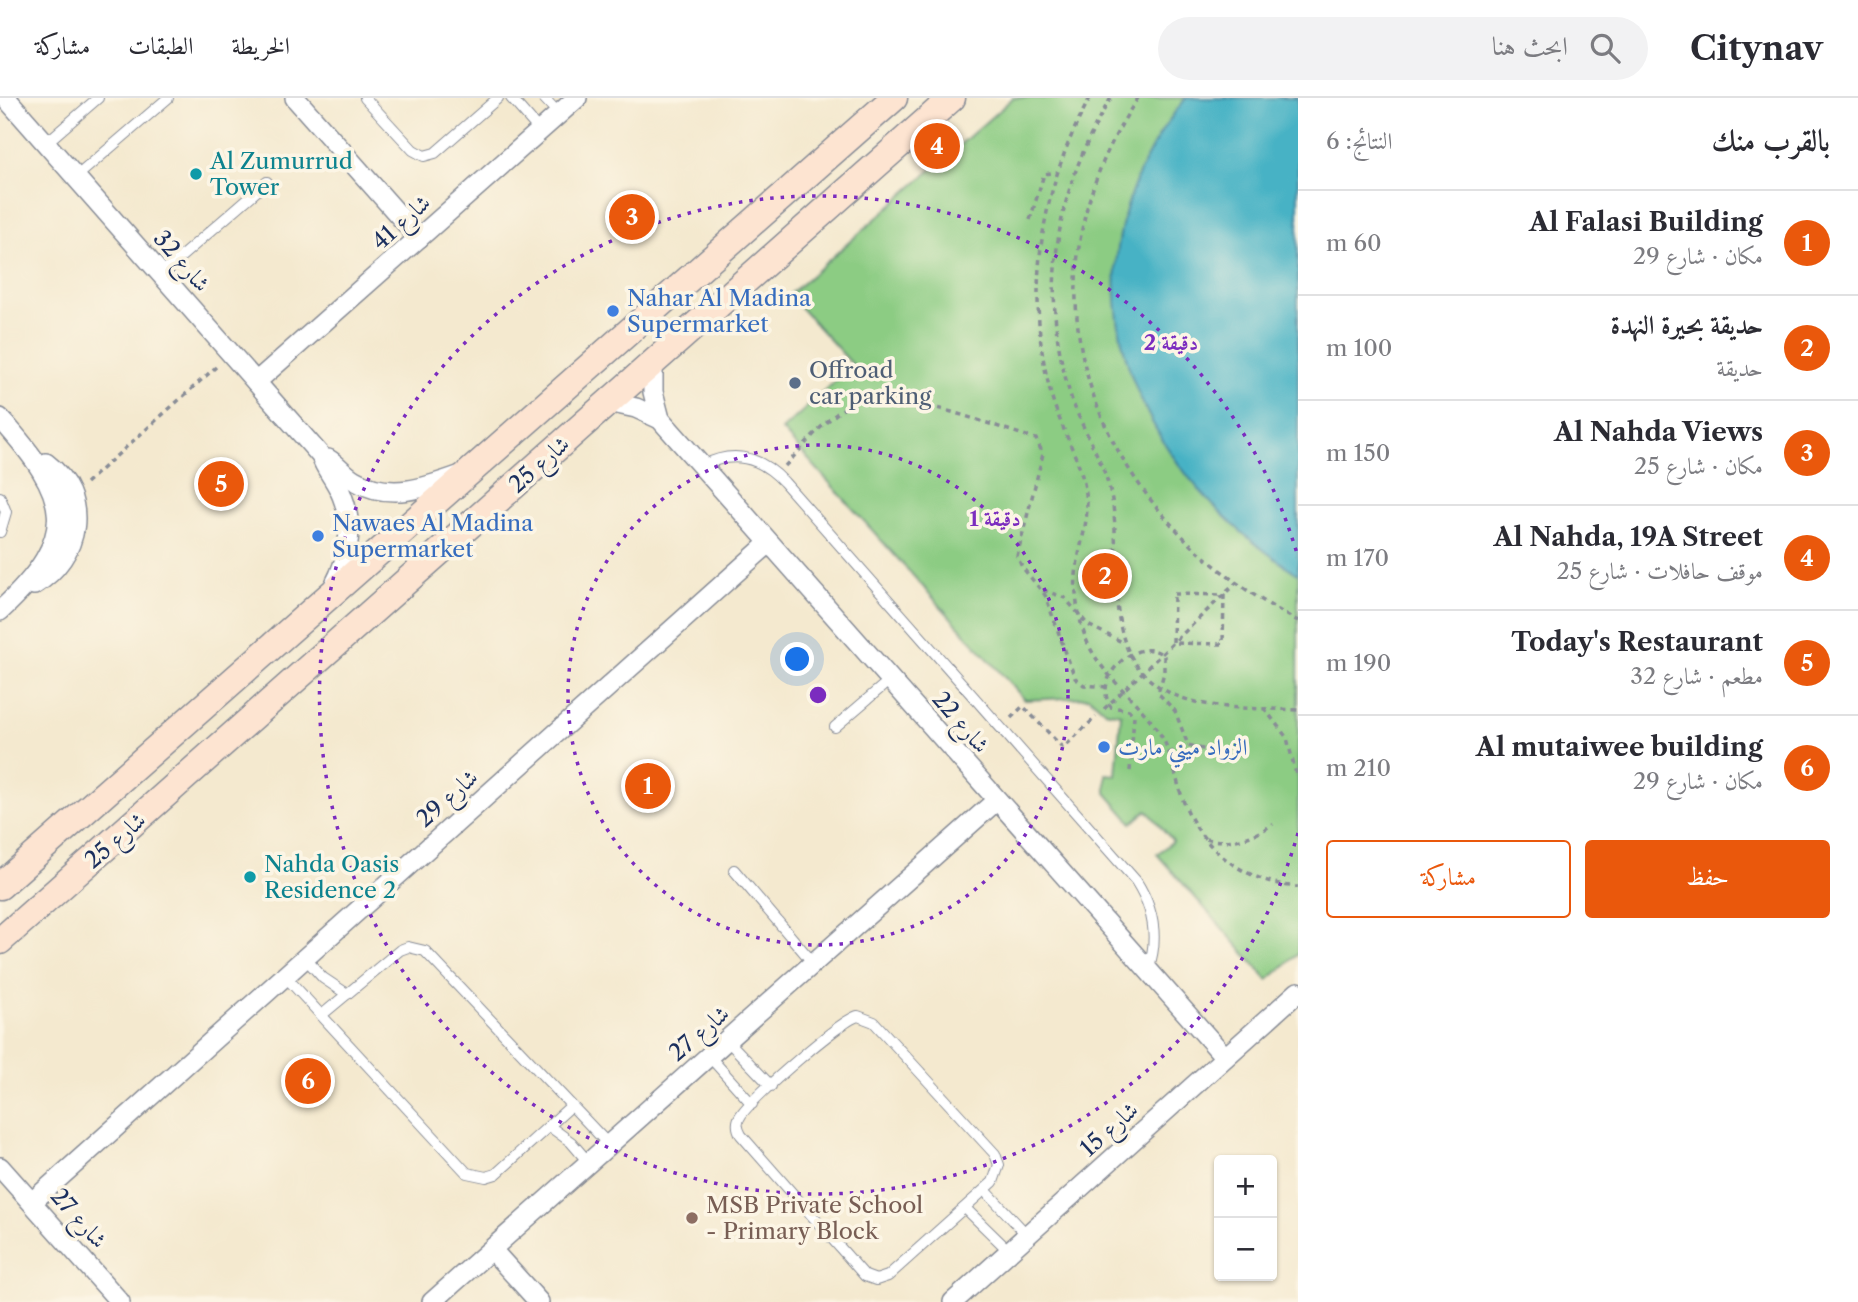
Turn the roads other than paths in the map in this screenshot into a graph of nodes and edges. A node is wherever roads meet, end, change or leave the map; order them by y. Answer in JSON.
{"nodes":[{"id":1,"x":6,"y":98,"type":"edge"},
{"id":2,"x":99,"y":98,"type":"edge"},
{"id":3,"x":168,"y":98,"type":"edge"},
{"id":4,"x":295,"y":98,"type":"edge"},
{"id":5,"x":365,"y":98,"type":"edge"},
{"id":6,"x":498,"y":98,"type":"edge"},
{"id":7,"x":511,"y":98,"type":"edge"},
{"id":8,"x":544,"y":98,"type":"edge"},
{"id":9,"x":577,"y":98,"type":"edge"},
{"id":10,"x":894,"y":98,"type":"edge"},
{"id":11,"x":952,"y":98,"type":"edge"},
{"id":12,"x":559,"y":114,"type":"junction"},
{"id":13,"x":540,"y":131,"type":"junction"},
{"id":14,"x":46,"y":143,"type":"junction"},
{"id":15,"x":76,"y":177,"type":"junction"},
{"id":16,"x":267,"y":182,"type":"dead end"},
{"id":17,"x":419,"y":238,"type":"junction"},
{"id":18,"x":161,"y":274,"type":"junction"},
{"id":19,"x":653,"y":363,"type":"junction"},
{"id":20,"x":256,"y":382,"type":"junction"},
{"id":21,"x":608,"y":402,"type":"junction"},
{"id":22,"x":0,"y":418,"type":"edge"},
{"id":23,"x":660,"y":419,"type":"junction"},
{"id":24,"x":33,"y":455,"type":"junction"},
{"id":25,"x":321,"y":456,"type":"junction"},
{"id":26,"x":702,"y":466,"type":"junction"},
{"id":27,"x":467,"y":472,"type":"junction"},
{"id":28,"x":0,"y":497,"type":"edge"},
{"id":29,"x":0,"y":532,"type":"edge"},
{"id":30,"x":769,"y":542,"type":"junction"},
{"id":31,"x":24,"y":589,"type":"junction"},
{"id":32,"x":330,"y":594,"type":"junction"},
{"id":33,"x":0,"y":611,"type":"edge"},
{"id":34,"x":891,"y":679,"type":"junction"},
{"id":35,"x":835,"y":727,"type":"dead end"},
{"id":36,"x":997,"y":800,"type":"junction"},
{"id":37,"x":734,"y":870,"type":"dead end"},
{"id":38,"x":1,"y":884,"type":"edge"},
{"id":39,"x":0,"y":941,"type":"edge"},
{"id":40,"x":305,"y":958,"type":"junction"},
{"id":41,"x":814,"y":964,"type":"junction"},
{"id":42,"x":1148,"y":970,"type":"junction"},
{"id":43,"x":285,"y":976,"type":"junction"},
{"id":44,"x":1298,"y":992,"type":"edge"},
{"id":45,"x":346,"y":994,"type":"junction"},
{"id":46,"x":323,"y":1014,"type":"junction"},
{"id":47,"x":727,"y":1040,"type":"junction"},
{"id":48,"x":709,"y":1056,"type":"junction"},
{"id":49,"x":1225,"y":1057,"type":"junction"},
{"id":50,"x":771,"y":1086,"type":"junction"},
{"id":51,"x":751,"y":1104,"type":"junction"},
{"id":52,"x":571,"y":1106,"type":"junction"},
{"id":53,"x":549,"y":1126,"type":"junction"},
{"id":54,"x":609,"y":1145,"type":"junction"},
{"id":55,"x":589,"y":1163,"type":"junction"},
{"id":56,"x":0,"y":1167,"type":"edge"},
{"id":57,"x":985,"y":1190,"type":"junction"},
{"id":58,"x":32,"y":1202,"type":"junction"},
{"id":59,"x":965,"y":1208,"type":"junction"},
{"id":60,"x":1028,"y":1236,"type":"junction"},
{"id":61,"x":492,"y":1250,"type":"junction"},
{"id":62,"x":1010,"y":1252,"type":"junction"},
{"id":63,"x":120,"y":1302,"type":"edge"},
{"id":64,"x":432,"y":1302,"type":"edge"},
{"id":65,"x":539,"y":1302,"type":"edge"},
{"id":66,"x":953,"y":1302,"type":"edge"}],
"edges":[{"from":1,"to":14,"type":"street","name":"شارع 32"},
{"from":2,"to":14,"type":"lane"},
{"from":3,"to":15,"type":"lane"},
{"from":4,"to":17,"type":"street"},
{"from":5,"to":6,"type":"lane"},
{"from":7,"to":13,"type":"lane"},
{"from":8,"to":12,"type":"lane"},
{"from":9,"to":12,"type":"street","name":"شارع 41"},
{"from":10,"to":27,"type":"street","name":"شارع 25"},
{"from":11,"to":19,"type":"street","name":"شارع 25"},
{"from":12,"to":13,"type":"street","name":"شارع 41"},
{"from":13,"to":17,"type":"street","name":"شارع 41"},
{"from":14,"to":15,"type":"street","name":"شارع 32"},
{"from":15,"to":18,"type":"street","name":"شارع 32"},
{"from":16,"to":18,"type":"lane"},
{"from":17,"to":20,"type":"street","name":"شارع 41"},
{"from":18,"to":20,"type":"street","name":"شارع 32"},
{"from":19,"to":21,"type":"street","name":"شارع 25"},
{"from":19,"to":23,"type":"street"},
{"from":20,"to":25,"type":"street","name":"شارع 32"},
{"from":21,"to":23,"type":"street","name":"شارع 22"},
{"from":21,"to":39,"type":"street","name":"شارع 25"},
{"from":22,"to":24,"type":"street"},
{"from":23,"to":26,"type":"street","name":"شارع 22"},
{"from":24,"to":31,"type":"street"},
{"from":24,"to":31,"type":"street"},
{"from":25,"to":27,"type":"street","name":"شارع 32"},
{"from":25,"to":32,"type":"street","name":"شارع 32"},
{"from":26,"to":30,"type":"street","name":"شارع 22"},
{"from":26,"to":42,"type":"lane"},
{"from":27,"to":32,"type":"street","name":"شارع 25"},
{"from":28,"to":29,"type":"lane"},
{"from":30,"to":34,"type":"street","name":"شارع 22"},
{"from":30,"to":40,"type":"street","name":"شارع 29"},
{"from":31,"to":33,"type":"street"},
{"from":32,"to":38,"type":"street","name":"شارع 25"},
{"from":34,"to":35,"type":"lane"},
{"from":34,"to":36,"type":"street","name":"شارع 22"},
{"from":36,"to":41,"type":"street","name":"شارع 27"},
{"from":36,"to":42,"type":"street","name":"شارع 22"},
{"from":37,"to":41,"type":"lane"},
{"from":40,"to":43,"type":"street","name":"شارع 29"},
{"from":40,"to":45,"type":"lane"},
{"from":41,"to":47,"type":"street","name":"شارع 27"},
{"from":42,"to":49,"type":"street","name":"شارع 22"},
{"from":43,"to":46,"type":"lane"},
{"from":43,"to":58,"type":"street","name":"شارع 29"},
{"from":44,"to":49,"type":"street","name":"شارع 15"},
{"from":45,"to":46,"type":"lane"},
{"from":45,"to":52,"type":"lane"},
{"from":46,"to":53,"type":"lane"},
{"from":47,"to":48,"type":"street","name":"شارع 27"},
{"from":47,"to":50,"type":"lane"},
{"from":48,"to":51,"type":"lane"},
{"from":48,"to":54,"type":"street","name":"شارع 27"},
{"from":49,"to":60,"type":"street","name":"شارع 15"},
{"from":50,"to":51,"type":"lane"},
{"from":50,"to":57,"type":"lane"},
{"from":51,"to":59,"type":"lane"},
{"from":52,"to":53,"type":"lane"},
{"from":52,"to":54,"type":"lane"},
{"from":53,"to":55,"type":"lane"},
{"from":54,"to":55,"type":"street","name":"شارع 27"},
{"from":55,"to":61,"type":"street","name":"شارع 27"},
{"from":56,"to":58,"type":"street","name":"شارع 27"},
{"from":57,"to":59,"type":"lane"},
{"from":57,"to":60,"type":"lane"},
{"from":58,"to":63,"type":"street","name":"شارع 27"},
{"from":59,"to":62,"type":"lane"},
{"from":60,"to":62,"type":"street","name":"شارع 15"},
{"from":61,"to":64,"type":"street","name":"شارع 27"},
{"from":61,"to":65,"type":"street"},
{"from":62,"to":66,"type":"street","name":"شارع 15"}]}
